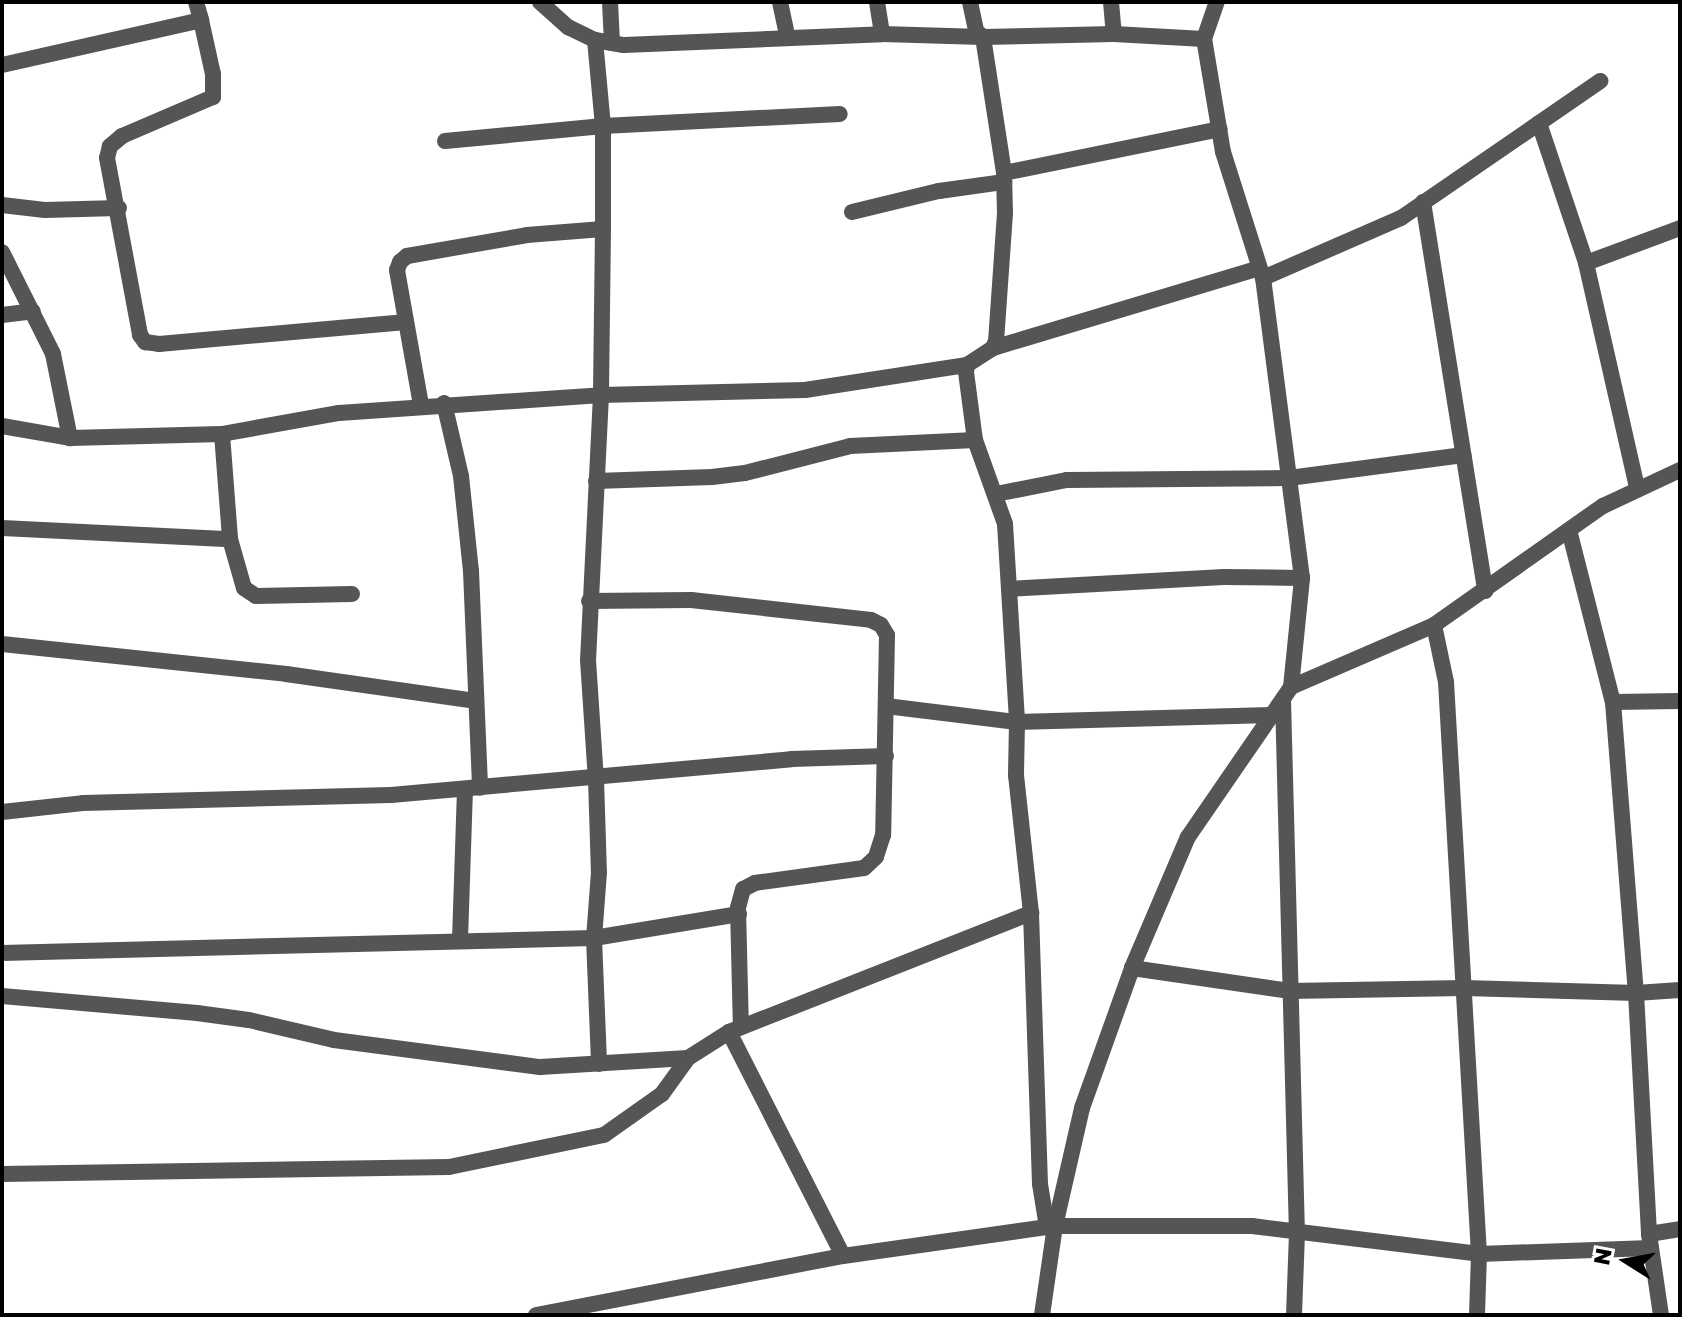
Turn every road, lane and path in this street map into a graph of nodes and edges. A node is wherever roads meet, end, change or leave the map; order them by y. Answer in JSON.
{"nodes":[{"id":1,"x":196,"y":2,"type":"edge"},
{"id":2,"x":540,"y":2,"type":"edge"},
{"id":3,"x":610,"y":2,"type":"edge"},
{"id":4,"x":780,"y":2,"type":"edge"},
{"id":5,"x":877,"y":2,"type":"edge"},
{"id":6,"x":970,"y":2,"type":"edge"},
{"id":7,"x":1111,"y":2,"type":"edge"},
{"id":8,"x":1217,"y":2,"type":"edge"},
{"id":9,"x":201,"y":20,"type":"junction"},
{"id":10,"x":882,"y":34,"type":"junction"},
{"id":11,"x":1114,"y":34,"type":"junction"},
{"id":12,"x":787,"y":36,"type":"junction"},
{"id":13,"x":983,"y":37,"type":"junction"},
{"id":14,"x":1204,"y":39,"type":"junction"},
{"id":15,"x":604,"y":41,"type":"junction"},
{"id":16,"x":2,"y":65,"type":"edge"},
{"id":17,"x":1600,"y":81,"type":"dead end"},
{"id":18,"x":840,"y":114,"type":"dead end"},
{"id":19,"x":1539,"y":123,"type":"junction"},
{"id":20,"x":603,"y":126,"type":"junction"},
{"id":21,"x":1220,"y":129,"type":"junction"},
{"id":22,"x":445,"y":141,"type":"dead end"},
{"id":23,"x":1004,"y":177,"type":"junction"},
{"id":24,"x":1423,"y":202,"type":"junction"},
{"id":25,"x":2,"y":205,"type":"edge"},
{"id":26,"x":119,"y":208,"type":"junction"},
{"id":27,"x":852,"y":212,"type":"dead end"},
{"id":28,"x":1680,"y":228,"type":"edge"},
{"id":29,"x":603,"y":229,"type":"junction"},
{"id":30,"x":2,"y":252,"type":"edge"},
{"id":31,"x":1586,"y":263,"type":"junction"},
{"id":32,"x":1261,"y":273,"type":"junction"},
{"id":33,"x":33,"y":311,"type":"junction"},
{"id":34,"x":2,"y":315,"type":"edge"},
{"id":35,"x":406,"y":322,"type":"junction"},
{"id":36,"x":993,"y":348,"type":"junction"},
{"id":37,"x":967,"y":365,"type":"junction"},
{"id":38,"x":601,"y":395,"type":"junction"},
{"id":39,"x":444,"y":403,"type":"junction"},
{"id":40,"x":421,"y":405,"type":"junction"},
{"id":41,"x":2,"y":426,"type":"edge"},
{"id":42,"x":222,"y":434,"type":"junction"},
{"id":43,"x":70,"y":438,"type":"junction"},
{"id":44,"x":975,"y":440,"type":"junction"},
{"id":45,"x":1463,"y":455,"type":"junction"},
{"id":46,"x":1680,"y":470,"type":"edge"},
{"id":47,"x":1289,"y":478,"type":"junction"},
{"id":48,"x":596,"y":481,"type":"junction"},
{"id":49,"x":1637,"y":488,"type":"junction"},
{"id":50,"x":996,"y":494,"type":"junction"},
{"id":51,"x":2,"y":528,"type":"edge"},
{"id":52,"x":1569,"y":530,"type":"junction"},
{"id":53,"x":230,"y":539,"type":"junction"},
{"id":54,"x":1302,"y":578,"type":"junction"},
{"id":55,"x":1009,"y":589,"type":"junction"},
{"id":56,"x":1485,"y":591,"type":"junction"},
{"id":57,"x":352,"y":594,"type":"dead end"},
{"id":58,"x":589,"y":601,"type":"junction"},
{"id":59,"x":1434,"y":625,"type":"junction"},
{"id":60,"x":2,"y":644,"type":"edge"},
{"id":61,"x":1287,"y":694,"type":"junction"},
{"id":62,"x":475,"y":701,"type":"junction"},
{"id":63,"x":1680,"y":701,"type":"edge"},
{"id":64,"x":1613,"y":702,"type":"junction"},
{"id":65,"x":886,"y":706,"type":"junction"},
{"id":66,"x":1271,"y":715,"type":"junction"},
{"id":67,"x":1017,"y":722,"type":"junction"},
{"id":68,"x":886,"y":756,"type":"junction"},
{"id":69,"x":596,"y":779,"type":"junction"},
{"id":70,"x":472,"y":789,"type":"junction"},
{"id":71,"x":2,"y":812,"type":"edge"},
{"id":72,"x":1031,"y":913,"type":"junction"},
{"id":73,"x":739,"y":914,"type":"junction"},
{"id":74,"x":594,"y":938,"type":"junction"},
{"id":75,"x":460,"y":940,"type":"junction"},
{"id":76,"x":2,"y":953,"type":"edge"},
{"id":77,"x":1132,"y":968,"type":"junction"},
{"id":78,"x":1464,"y":988,"type":"junction"},
{"id":79,"x":1680,"y":990,"type":"edge"},
{"id":80,"x":1289,"y":991,"type":"junction"},
{"id":81,"x":1636,"y":993,"type":"junction"},
{"id":82,"x":2,"y":996,"type":"edge"},
{"id":83,"x":735,"y":1030,"type":"junction"},
{"id":84,"x":688,"y":1058,"type":"junction"},
{"id":85,"x":599,"y":1064,"type":"junction"},
{"id":86,"x":2,"y":1174,"type":"edge"},
{"id":87,"x":1051,"y":1226,"type":"junction"},
{"id":88,"x":1680,"y":1229,"type":"edge"},
{"id":89,"x":1297,"y":1233,"type":"junction"},
{"id":90,"x":1650,"y":1241,"type":"junction"},
{"id":91,"x":1479,"y":1254,"type":"junction"},
{"id":92,"x":843,"y":1256,"type":"junction"},
{"id":93,"x":536,"y":1315,"type":"edge"},
{"id":94,"x":1042,"y":1315,"type":"edge"},
{"id":95,"x":1294,"y":1315,"type":"edge"},
{"id":96,"x":1477,"y":1315,"type":"edge"},
{"id":97,"x":1661,"y":1315,"type":"edge"}],
"edges":[{"from":1,"to":9,"type":"street"},
{"from":2,"to":15,"type":"street"},
{"from":3,"to":15,"type":"street"},
{"from":4,"to":12,"type":"street"},
{"from":5,"to":10,"type":"street"},
{"from":6,"to":13,"type":"street"},
{"from":7,"to":11,"type":"street"},
{"from":8,"to":14,"type":"street"},
{"from":9,"to":16,"type":"street"},
{"from":9,"to":26,"type":"street"},
{"from":10,"to":12,"type":"street"},
{"from":10,"to":13,"type":"street"},
{"from":11,"to":13,"type":"street"},
{"from":11,"to":14,"type":"street"},
{"from":12,"to":15,"type":"street"},
{"from":13,"to":23,"type":"street"},
{"from":14,"to":21,"type":"street"},
{"from":15,"to":20,"type":"street"},
{"from":17,"to":19,"type":"street"},
{"from":18,"to":20,"type":"street"},
{"from":19,"to":24,"type":"street"},
{"from":19,"to":31,"type":"street"},
{"from":20,"to":22,"type":"street"},
{"from":20,"to":29,"type":"street"},
{"from":21,"to":23,"type":"street"},
{"from":21,"to":32,"type":"street"},
{"from":23,"to":27,"type":"street"},
{"from":23,"to":36,"type":"street"},
{"from":24,"to":32,"type":"street"},
{"from":24,"to":45,"type":"street"},
{"from":25,"to":26,"type":"street"},
{"from":26,"to":35,"type":"street"},
{"from":28,"to":31,"type":"street"},
{"from":29,"to":35,"type":"street"},
{"from":29,"to":38,"type":"street"},
{"from":30,"to":33,"type":"street"},
{"from":31,"to":49,"type":"street"},
{"from":32,"to":36,"type":"street"},
{"from":32,"to":47,"type":"street"},
{"from":33,"to":34,"type":"street"},
{"from":33,"to":43,"type":"street"},
{"from":35,"to":40,"type":"street"},
{"from":36,"to":37,"type":"street"},
{"from":37,"to":38,"type":"street"},
{"from":37,"to":44,"type":"street"},
{"from":38,"to":39,"type":"street"},
{"from":38,"to":48,"type":"street"},
{"from":39,"to":40,"type":"street"},
{"from":39,"to":62,"type":"street"},
{"from":40,"to":42,"type":"street"},
{"from":41,"to":43,"type":"street"},
{"from":42,"to":43,"type":"street"},
{"from":42,"to":53,"type":"street"},
{"from":44,"to":48,"type":"street"},
{"from":44,"to":50,"type":"street"},
{"from":45,"to":47,"type":"street"},
{"from":45,"to":56,"type":"street"},
{"from":46,"to":49,"type":"street"},
{"from":47,"to":50,"type":"street"},
{"from":47,"to":54,"type":"street"},
{"from":48,"to":58,"type":"street"},
{"from":49,"to":52,"type":"street"},
{"from":50,"to":55,"type":"street"},
{"from":51,"to":53,"type":"street"},
{"from":52,"to":56,"type":"street"},
{"from":52,"to":64,"type":"street"},
{"from":53,"to":57,"type":"street"},
{"from":54,"to":55,"type":"street"},
{"from":54,"to":61,"type":"street"},
{"from":55,"to":67,"type":"street"},
{"from":56,"to":59,"type":"street"},
{"from":58,"to":65,"type":"street"},
{"from":58,"to":69,"type":"street"},
{"from":59,"to":61,"type":"street"},
{"from":59,"to":78,"type":"street"},
{"from":60,"to":62,"type":"street"},
{"from":61,"to":66,"type":"street"},
{"from":61,"to":80,"type":"street"},
{"from":62,"to":70,"type":"street"},
{"from":63,"to":64,"type":"street"},
{"from":64,"to":81,"type":"street"},
{"from":65,"to":67,"type":"street"},
{"from":65,"to":68,"type":"street"},
{"from":66,"to":67,"type":"street"},
{"from":66,"to":77,"type":"street"},
{"from":67,"to":72,"type":"street"},
{"from":68,"to":69,"type":"street"},
{"from":68,"to":73,"type":"street"},
{"from":69,"to":70,"type":"street"},
{"from":69,"to":74,"type":"street"},
{"from":70,"to":71,"type":"street"},
{"from":70,"to":75,"type":"street"},
{"from":72,"to":83,"type":"street"},
{"from":72,"to":87,"type":"street"},
{"from":73,"to":74,"type":"street"},
{"from":73,"to":83,"type":"street"},
{"from":74,"to":75,"type":"street"},
{"from":74,"to":85,"type":"street"},
{"from":75,"to":76,"type":"street"},
{"from":77,"to":80,"type":"street"},
{"from":77,"to":87,"type":"street"},
{"from":78,"to":80,"type":"street"},
{"from":78,"to":81,"type":"street"},
{"from":78,"to":91,"type":"street"},
{"from":79,"to":81,"type":"street"},
{"from":80,"to":89,"type":"street"},
{"from":81,"to":90,"type":"street"},
{"from":82,"to":85,"type":"street"},
{"from":83,"to":84,"type":"street"},
{"from":83,"to":92,"type":"street"},
{"from":84,"to":85,"type":"street"},
{"from":84,"to":86,"type":"street"},
{"from":87,"to":89,"type":"street"},
{"from":87,"to":92,"type":"street"},
{"from":87,"to":94,"type":"street"},
{"from":88,"to":90,"type":"street"},
{"from":89,"to":91,"type":"street"},
{"from":89,"to":95,"type":"street"},
{"from":90,"to":91,"type":"street"},
{"from":90,"to":97,"type":"street"},
{"from":91,"to":96,"type":"street"},
{"from":92,"to":93,"type":"street"}]}
